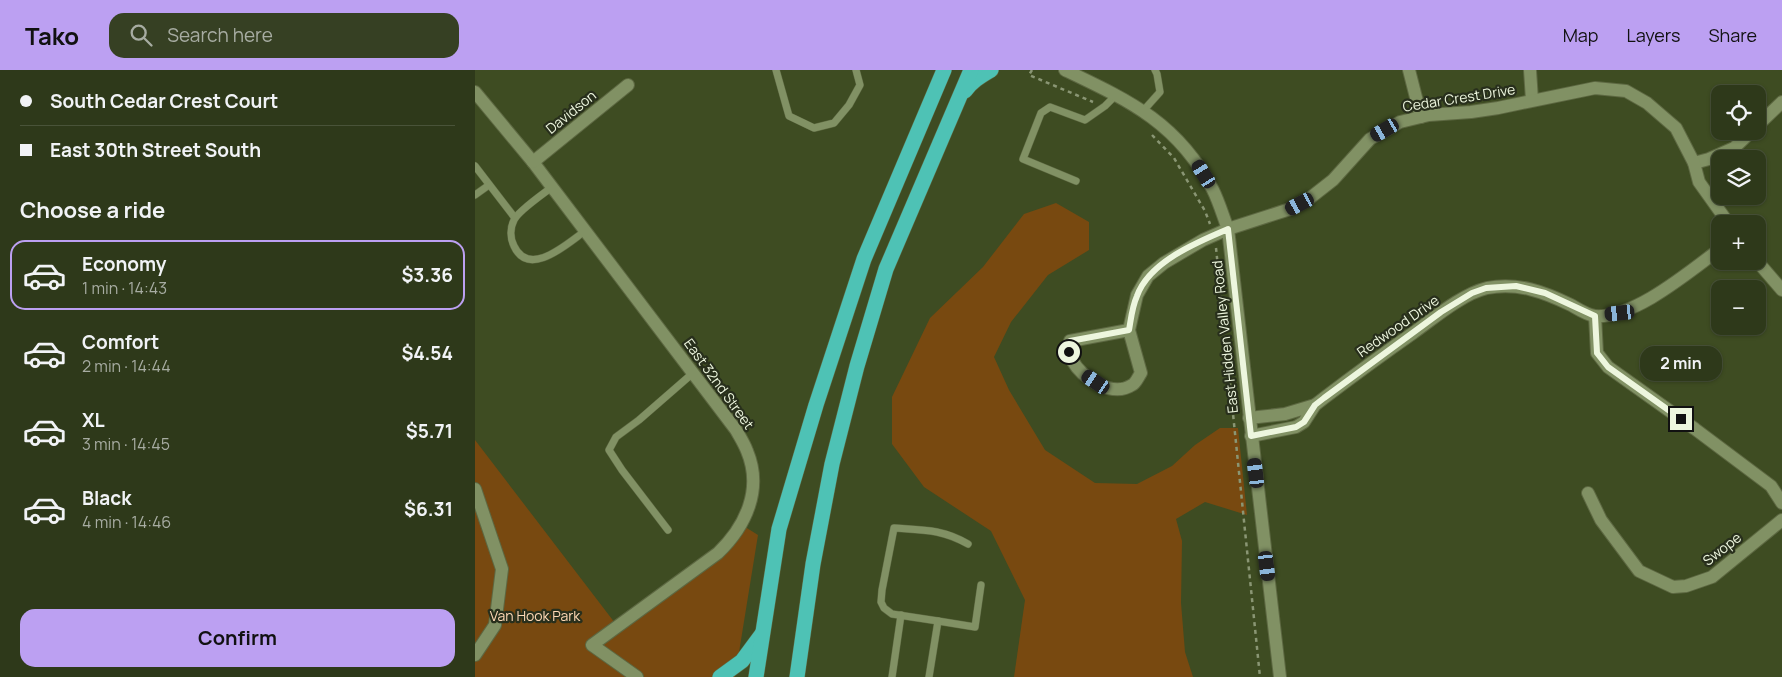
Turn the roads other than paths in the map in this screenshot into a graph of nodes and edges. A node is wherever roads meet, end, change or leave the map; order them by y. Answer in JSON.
{"nodes":[{"id":1,"x":776,"y":70,"type":"edge"},
{"id":2,"x":856,"y":70,"type":"edge"},
{"id":3,"x":943,"y":70,"type":"edge"},
{"id":4,"x":971,"y":70,"type":"edge"},
{"id":5,"x":991,"y":70,"type":"edge"},
{"id":6,"x":1065,"y":70,"type":"edge"},
{"id":7,"x":1155,"y":70,"type":"edge"},
{"id":8,"x":1409,"y":70,"type":"edge"},
{"id":9,"x":1530,"y":70,"type":"edge"},
{"id":10,"x":628,"y":85,"type":"dead end"},
{"id":11,"x":475,"y":92,"type":"edge"},
{"id":12,"x":1116,"y":94,"type":"junction"},
{"id":13,"x":1532,"y":100,"type":"junction"},
{"id":14,"x":1782,"y":102,"type":"edge"},
{"id":15,"x":1143,"y":111,"type":"junction"},
{"id":16,"x":953,"y":112,"type":"junction"},
{"id":17,"x":1421,"y":117,"type":"junction"},
{"id":18,"x":1766,"y":117,"type":"edge"},
{"id":19,"x":1742,"y":140,"type":"edge"},
{"id":20,"x":533,"y":162,"type":"junction"},
{"id":21,"x":1694,"y":163,"type":"junction"},
{"id":22,"x":475,"y":166,"type":"edge"},
{"id":23,"x":1076,"y":181,"type":"dead end"},
{"id":24,"x":489,"y":185,"type":"junction"},
{"id":25,"x":552,"y":187,"type":"junction"},
{"id":26,"x":475,"y":196,"type":"edge"},
{"id":27,"x":1723,"y":215,"type":"edge"},
{"id":28,"x":515,"y":218,"type":"junction"},
{"id":29,"x":1228,"y":229,"type":"junction"},
{"id":30,"x":585,"y":231,"type":"junction"},
{"id":31,"x":1711,"y":256,"type":"edge"},
{"id":32,"x":1765,"y":270,"type":"edge"},
{"id":33,"x":1782,"y":290,"type":"edge"},
{"id":34,"x":1595,"y":316,"type":"junction"},
{"id":35,"x":1129,"y":330,"type":"junction"},
{"id":36,"x":693,"y":373,"type":"junction"},
{"id":37,"x":1315,"y":405,"type":"junction"},
{"id":38,"x":1249,"y":418,"type":"junction"},
{"id":39,"x":1251,"y":436,"type":"junction"},
{"id":40,"x":475,"y":489,"type":"edge"},
{"id":41,"x":1588,"y":493,"type":"dead end"},
{"id":42,"x":1782,"y":503,"type":"edge"},
{"id":43,"x":1782,"y":520,"type":"edge"},
{"id":44,"x":668,"y":530,"type":"dead end"},
{"id":45,"x":967,"y":544,"type":"dead end"},
{"id":46,"x":981,"y":586,"type":"dead end"},
{"id":47,"x":901,"y":615,"type":"junction"},
{"id":48,"x":938,"y":622,"type":"junction"},
{"id":49,"x":763,"y":633,"type":"junction"},
{"id":50,"x":475,"y":655,"type":"edge"},
{"id":51,"x":636,"y":677,"type":"edge"},
{"id":52,"x":721,"y":677,"type":"edge"},
{"id":53,"x":757,"y":677,"type":"edge"},
{"id":54,"x":797,"y":677,"type":"edge"},
{"id":55,"x":892,"y":677,"type":"edge"},
{"id":56,"x":929,"y":677,"type":"edge"},
{"id":57,"x":1280,"y":677,"type":"edge"}],
"edges":[{"from":1,"to":2,"type":"lane"},
{"from":3,"to":49,"type":"highway"},
{"from":4,"to":16,"type":"highway"},
{"from":5,"to":16,"type":"highway"},
{"from":6,"to":12,"type":"street","name":"East Hidden Valley Road"},
{"from":7,"to":15,"type":"lane"},
{"from":8,"to":17,"type":"street"},
{"from":9,"to":13,"type":"street"},
{"from":10,"to":20,"type":"street","name":"Davidson"},
{"from":11,"to":20,"type":"street","name":"East 32nd Street"},
{"from":12,"to":15,"type":"street","name":"East Hidden Valley Road"},
{"from":12,"to":23,"type":"lane"},
{"from":13,"to":17,"type":"street","name":"Cedar Crest Drive"},
{"from":13,"to":21,"type":"street","name":"Cedar Crest Drive"},
{"from":14,"to":18,"type":"street"},
{"from":15,"to":29,"type":"street","name":"East Hidden Valley Road"},
{"from":16,"to":54,"type":"highway"},
{"from":17,"to":29,"type":"street","name":"Cedar Crest Drive"},
{"from":19,"to":21,"type":"street"},
{"from":20,"to":25,"type":"street","name":"East 32nd Street"},
{"from":21,"to":27,"type":"street","name":"Cedar Crest Drive"},
{"from":22,"to":24,"type":"lane"},
{"from":24,"to":26,"type":"lane"},
{"from":24,"to":28,"type":"lane"},
{"from":25,"to":28,"type":"lane"},
{"from":25,"to":30,"type":"street","name":"East 32nd Street"},
{"from":28,"to":30,"type":"lane"},
{"from":29,"to":35,"type":"street","name":"Cedar Crest Drive"},
{"from":29,"to":38,"type":"street","name":"East Hidden Valley Road"},
{"from":30,"to":36,"type":"street","name":"East 32nd Street"},
{"from":31,"to":34,"type":"street"},
{"from":32,"to":33,"type":"street"},
{"from":34,"to":37,"type":"street","name":"Redwood Drive"},
{"from":34,"to":42,"type":"street"},
{"from":35,"to":35,"type":"street"},
{"from":36,"to":44,"type":"lane"},
{"from":36,"to":51,"type":"street","name":"East 32nd Street"},
{"from":37,"to":38,"type":"street","name":"Redwood Drive"},
{"from":37,"to":39,"type":"street","name":"Redwood Drive"},
{"from":38,"to":39,"type":"street","name":"East Hidden Valley Road"},
{"from":39,"to":57,"type":"street","name":"East Hidden Valley Road"},
{"from":40,"to":50,"type":"street"},
{"from":41,"to":43,"type":"street","name":"Swope"},
{"from":45,"to":47,"type":"lane"},
{"from":46,"to":48,"type":"lane"},
{"from":47,"to":48,"type":"lane"},
{"from":47,"to":55,"type":"lane"},
{"from":48,"to":56,"type":"lane"},
{"from":49,"to":52,"type":"highway"},
{"from":49,"to":53,"type":"highway"}]}
